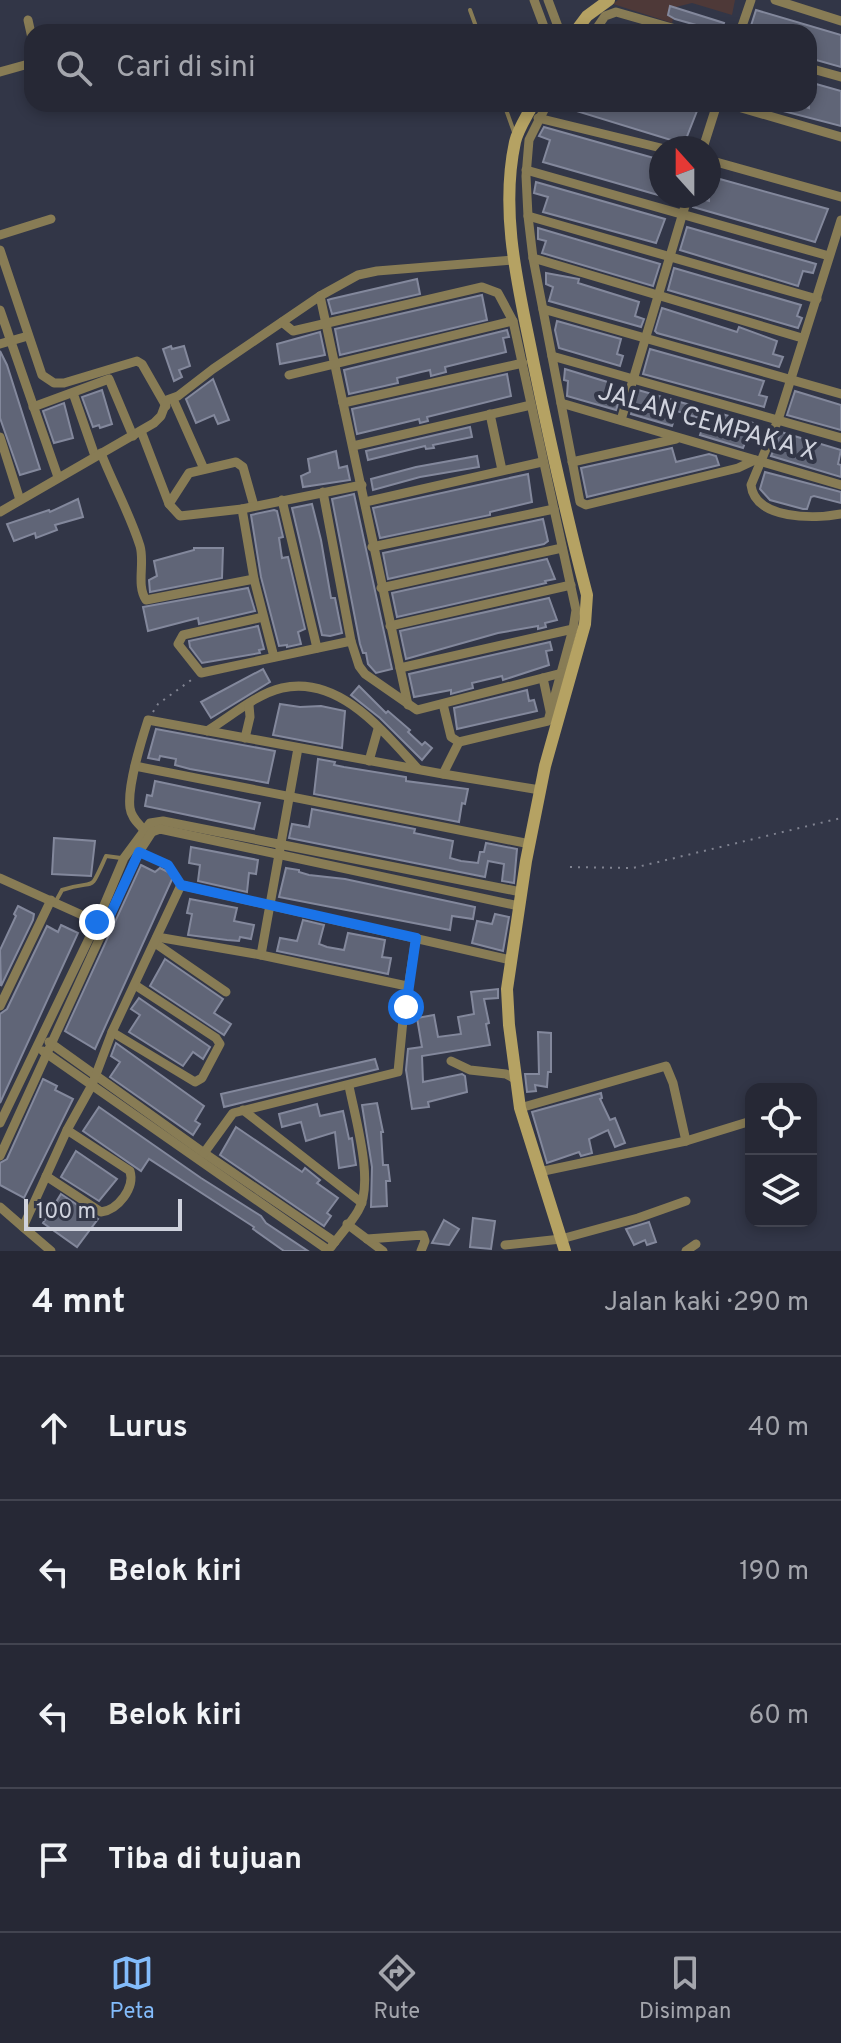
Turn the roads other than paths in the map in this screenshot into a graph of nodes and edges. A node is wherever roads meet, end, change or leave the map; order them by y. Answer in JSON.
{"nodes":[{"id":1,"x":534,"y":0,"type":"edge"},
{"id":2,"x":548,"y":0,"type":"edge"},
{"id":3,"x":609,"y":0,"type":"edge"},
{"id":4,"x":751,"y":0,"type":"edge"},
{"id":5,"x":775,"y":0,"type":"edge"},
{"id":6,"x":470,"y":10,"type":"dead end"},
{"id":7,"x":28,"y":20,"type":"dead end"},
{"id":8,"x":841,"y":21,"type":"edge"},
{"id":9,"x":29,"y":24,"type":"edge"},
{"id":10,"x":475,"y":24,"type":"edge"},
{"id":11,"x":543,"y":24,"type":"edge"},
{"id":12,"x":557,"y":24,"type":"edge"},
{"id":13,"x":581,"y":24,"type":"edge"},
{"id":14,"x":600,"y":24,"type":"edge"},
{"id":15,"x":658,"y":24,"type":"edge"},
{"id":16,"x":743,"y":24,"type":"edge"},
{"id":17,"x":24,"y":65,"type":"edge"},
{"id":18,"x":817,"y":70,"type":"edge"},
{"id":19,"x":0,"y":72,"type":"edge"},
{"id":20,"x":841,"y":77,"type":"edge"},
{"id":21,"x":507,"y":112,"type":"edge"},
{"id":22,"x":529,"y":112,"type":"edge"},
{"id":23,"x":542,"y":112,"type":"edge"},
{"id":24,"x":714,"y":112,"type":"edge"},
{"id":25,"x":755,"y":112,"type":"edge"},
{"id":26,"x":538,"y":118,"type":"junction"},
{"id":27,"x":707,"y":136,"type":"edge"},
{"id":28,"x":841,"y":137,"type":"edge"},
{"id":29,"x":516,"y":138,"type":"junction"},
{"id":30,"x":649,"y":145,"type":"edge"},
{"id":31,"x":721,"y":163,"type":"edge"},
{"id":32,"x":526,"y":170,"type":"junction"},
{"id":33,"x":841,"y":197,"type":"edge"},
{"id":34,"x":684,"y":208,"type":"edge"},
{"id":35,"x":682,"y":215,"type":"junction"},
{"id":36,"x":528,"y":216,"type":"junction"},
{"id":37,"x":51,"y":219,"type":"dead end"},
{"id":38,"x":841,"y":220,"type":"edge"},
{"id":39,"x":0,"y":235,"type":"edge"},
{"id":40,"x":0,"y":250,"type":"edge"},
{"id":41,"x":670,"y":255,"type":"junction"},
{"id":42,"x":829,"y":256,"type":"junction"},
{"id":43,"x":533,"y":258,"type":"junction"},
{"id":44,"x":513,"y":260,"type":"junction"},
{"id":45,"x":657,"y":294,"type":"junction"},
{"id":46,"x":320,"y":296,"type":"junction"},
{"id":47,"x":817,"y":299,"type":"junction"},
{"id":48,"x":543,"y":309,"type":"junction"},
{"id":49,"x":0,"y":310,"type":"edge"},
{"id":50,"x":513,"y":321,"type":"junction"},
{"id":51,"x":282,"y":322,"type":"junction"},
{"id":52,"x":327,"y":323,"type":"junction"},
{"id":53,"x":28,"y":336,"type":"junction"},
{"id":54,"x":645,"y":337,"type":"junction"},
{"id":55,"x":802,"y":338,"type":"junction"},
{"id":56,"x":11,"y":341,"type":"junction"},
{"id":57,"x":0,"y":344,"type":"edge"},
{"id":58,"x":552,"y":356,"type":"junction"},
{"id":59,"x":336,"y":362,"type":"junction"},
{"id":60,"x":523,"y":363,"type":"junction"},
{"id":61,"x":97,"y":372,"type":"junction"},
{"id":62,"x":289,"y":375,"type":"dead end"},
{"id":63,"x":109,"y":379,"type":"junction"},
{"id":64,"x":633,"y":380,"type":"junction"},
{"id":65,"x":790,"y":380,"type":"junction"},
{"id":66,"x":73,"y":393,"type":"junction"},
{"id":67,"x":841,"y":394,"type":"edge"},
{"id":68,"x":170,"y":403,"type":"junction"},
{"id":69,"x":343,"y":403,"type":"junction"},
{"id":70,"x":561,"y":403,"type":"junction"},
{"id":71,"x":531,"y":405,"type":"junction"},
{"id":72,"x":33,"y":407,"type":"junction"},
{"id":73,"x":490,"y":414,"type":"junction"},
{"id":74,"x":621,"y":420,"type":"junction"},
{"id":75,"x":778,"y":420,"type":"junction"},
{"id":76,"x":542,"y":433,"type":"junction"},
{"id":77,"x":137,"y":434,"type":"junction"},
{"id":78,"x":0,"y":437,"type":"edge"},
{"id":79,"x":679,"y":438,"type":"junction"},
{"id":80,"x":841,"y":438,"type":"edge"},
{"id":81,"x":353,"y":446,"type":"junction"},
{"id":82,"x":98,"y":455,"type":"junction"},
{"id":83,"x":757,"y":461,"type":"junction"},
{"id":84,"x":542,"y":462,"type":"junction"},
{"id":85,"x":572,"y":462,"type":"junction"},
{"id":86,"x":204,"y":469,"type":"junction"},
{"id":87,"x":502,"y":470,"type":"junction"},
{"id":88,"x":58,"y":477,"type":"junction"},
{"id":89,"x":362,"y":485,"type":"junction"},
{"id":90,"x":841,"y":485,"type":"edge"},
{"id":91,"x":323,"y":492,"type":"junction"},
{"id":92,"x":20,"y":500,"type":"junction"},
{"id":93,"x":282,"y":500,"type":"junction"},
{"id":94,"x":365,"y":502,"type":"junction"},
{"id":95,"x":169,"y":504,"type":"junction"},
{"id":96,"x":254,"y":506,"type":"junction"},
{"id":97,"x":242,"y":509,"type":"junction"},
{"id":98,"x":554,"y":509,"type":"junction"},
{"id":99,"x":0,"y":512,"type":"edge"},
{"id":100,"x":841,"y":514,"type":"edge"},
{"id":101,"x":372,"y":547,"type":"junction"},
{"id":102,"x":562,"y":548,"type":"junction"},
{"id":103,"x":254,"y":579,"type":"junction"},
{"id":104,"x":571,"y":585,"type":"junction"},
{"id":105,"x":381,"y":588,"type":"junction"},
{"id":106,"x":581,"y":604,"type":"junction"},
{"id":107,"x":263,"y":617,"type":"junction"},
{"id":108,"x":390,"y":626,"type":"junction"},
{"id":109,"x":573,"y":629,"type":"junction"},
{"id":110,"x":351,"y":641,"type":"junction"},
{"id":111,"x":317,"y":648,"type":"junction"},
{"id":112,"x":274,"y":657,"type":"junction"},
{"id":113,"x":400,"y":668,"type":"junction"},
{"id":114,"x":562,"y":673,"type":"junction"},
{"id":115,"x":543,"y":678,"type":"junction"},
{"id":116,"x":561,"y":692,"type":"junction"},
{"id":117,"x":443,"y":704,"type":"junction"},
{"id":118,"x":249,"y":705,"type":"junction"},
{"id":119,"x":408,"y":705,"type":"junction"},
{"id":120,"x":550,"y":714,"type":"junction"},
{"id":121,"x":378,"y":729,"type":"junction"},
{"id":122,"x":207,"y":731,"type":"junction"},
{"id":123,"x":245,"y":738,"type":"junction"},
{"id":124,"x":459,"y":742,"type":"junction"},
{"id":125,"x":298,"y":748,"type":"junction"},
{"id":126,"x":369,"y":761,"type":"junction"},
{"id":127,"x":135,"y":766,"type":"junction"},
{"id":128,"x":419,"y":770,"type":"junction"},
{"id":129,"x":443,"y":774,"type":"junction"},
{"id":130,"x":540,"y":790,"type":"junction"},
{"id":131,"x":291,"y":795,"type":"junction"},
{"id":132,"x":143,"y":829,"type":"junction"},
{"id":133,"x":530,"y":844,"type":"junction"},
{"id":134,"x":280,"y":849,"type":"junction"},
{"id":135,"x":124,"y":858,"type":"junction"},
{"id":136,"x":0,"y":878,"type":"edge"},
{"id":137,"x":521,"y":892,"type":"junction"},
{"id":138,"x":53,"y":901,"type":"junction"},
{"id":139,"x":270,"y":904,"type":"junction"},
{"id":140,"x":519,"y":906,"type":"junction"},
{"id":141,"x":101,"y":924,"type":"junction"},
{"id":142,"x":416,"y":938,"type":"junction"},
{"id":143,"x":156,"y":940,"type":"junction"},
{"id":144,"x":261,"y":955,"type":"junction"},
{"id":145,"x":511,"y":960,"type":"junction"},
{"id":146,"x":135,"y":985,"type":"junction"},
{"id":147,"x":407,"y":986,"type":"junction"},
{"id":148,"x":226,"y":992,"type":"dead end"},
{"id":149,"x":0,"y":1006,"type":"edge"},
{"id":150,"x":112,"y":1032,"type":"junction"},
{"id":151,"x":42,"y":1037,"type":"junction"},
{"id":152,"x":37,"y":1047,"type":"junction"},
{"id":153,"x":50,"y":1049,"type":"junction"},
{"id":154,"x":451,"y":1061,"type":"dead end"},
{"id":155,"x":97,"y":1074,"type":"junction"},
{"id":156,"x":515,"y":1079,"type":"junction"},
{"id":157,"x":92,"y":1085,"type":"junction"},
{"id":158,"x":349,"y":1086,"type":"junction"},
{"id":159,"x":520,"y":1108,"type":"junction"},
{"id":160,"x":243,"y":1110,"type":"junction"},
{"id":161,"x":0,"y":1123,"type":"edge"},
{"id":162,"x":745,"y":1123,"type":"edge"},
{"id":163,"x":67,"y":1130,"type":"junction"},
{"id":164,"x":686,"y":1141,"type":"junction"},
{"id":165,"x":204,"y":1153,"type":"junction"},
{"id":166,"x":0,"y":1156,"type":"edge"},
{"id":167,"x":539,"y":1172,"type":"junction"},
{"id":168,"x":46,"y":1176,"type":"junction"},
{"id":169,"x":686,"y":1201,"type":"dead end"},
{"id":170,"x":362,"y":1203,"type":"junction"},
{"id":171,"x":0,"y":1207,"type":"edge"},
{"id":172,"x":347,"y":1224,"type":"junction"},
{"id":173,"x":23,"y":1227,"type":"junction"},
{"id":174,"x":367,"y":1239,"type":"junction"},
{"id":175,"x":696,"y":1244,"type":"dead end"},
{"id":176,"x":505,"y":1245,"type":"dead end"},
{"id":177,"x":563,"y":1245,"type":"edge"},
{"id":178,"x":330,"y":1248,"type":"edge"},
{"id":179,"x":51,"y":1251,"type":"edge"},
{"id":180,"x":383,"y":1251,"type":"edge"},
{"id":181,"x":421,"y":1251,"type":"edge"},
{"id":182,"x":686,"y":1251,"type":"edge"}],
"edges":[{"from":1,"to":11,"type":"street"},
{"from":2,"to":12,"type":"street"},
{"from":3,"to":13,"type":"street"},
{"from":4,"to":16,"type":"street"},
{"from":5,"to":8,"type":"street"},
{"from":6,"to":10,"type":"lane"},
{"from":7,"to":9,"type":"street"},
{"from":14,"to":15,"type":"street"},
{"from":17,"to":19,"type":"street"},
{"from":18,"to":20,"type":"street"},
{"from":21,"to":29,"type":"lane"},
{"from":22,"to":29,"type":"street"},
{"from":23,"to":26,"type":"street"},
{"from":24,"to":27,"type":"street"},
{"from":25,"to":28,"type":"street"},
{"from":26,"to":30,"type":"street"},
{"from":26,"to":32,"type":"street"},
{"from":29,"to":44,"type":"street"},
{"from":31,"to":33,"type":"street"},
{"from":32,"to":35,"type":"street"},
{"from":32,"to":36,"type":"street"},
{"from":34,"to":35,"type":"street"},
{"from":35,"to":41,"type":"street"},
{"from":35,"to":42,"type":"street"},
{"from":36,"to":41,"type":"street"},
{"from":36,"to":43,"type":"street"},
{"from":37,"to":39,"type":"street"},
{"from":38,"to":42,"type":"street"},
{"from":40,"to":53,"type":"street"},
{"from":41,"to":45,"type":"street"},
{"from":41,"to":47,"type":"street"},
{"from":42,"to":47,"type":"street"},
{"from":43,"to":45,"type":"street"},
{"from":43,"to":48,"type":"street"},
{"from":44,"to":46,"type":"street"},
{"from":44,"to":76,"type":"street"},
{"from":45,"to":54,"type":"street"},
{"from":45,"to":55,"type":"street"},
{"from":46,"to":51,"type":"street"},
{"from":46,"to":52,"type":"street"},
{"from":47,"to":55,"type":"street"},
{"from":48,"to":54,"type":"street"},
{"from":48,"to":58,"type":"street"},
{"from":49,"to":56,"type":"street"},
{"from":50,"to":52,"type":"street"},
{"from":50,"to":59,"type":"street"},
{"from":50,"to":60,"type":"street"},
{"from":51,"to":52,"type":"street"},
{"from":51,"to":68,"type":"street"},
{"from":52,"to":59,"type":"street"},
{"from":53,"to":56,"type":"street"},
{"from":53,"to":61,"type":"street"},
{"from":54,"to":64,"type":"street"},
{"from":54,"to":65,"type":"street"},
{"from":55,"to":65,"type":"street"},
{"from":56,"to":57,"type":"street"},
{"from":56,"to":72,"type":"street"},
{"from":58,"to":64,"type":"street"},
{"from":58,"to":70,"type":"street"},
{"from":59,"to":62,"type":"street"},
{"from":59,"to":69,"type":"street"},
{"from":60,"to":69,"type":"street"},
{"from":60,"to":71,"type":"street"},
{"from":61,"to":63,"type":"street"},
{"from":61,"to":68,"type":"street"},
{"from":63,"to":66,"type":"street"},
{"from":63,"to":77,"type":"street"},
{"from":64,"to":74,"type":"street"},
{"from":64,"to":75,"type":"street"},
{"from":65,"to":67,"type":"street"},
{"from":65,"to":75,"type":"street"},
{"from":66,"to":72,"type":"street"},
{"from":66,"to":82,"type":"street"},
{"from":68,"to":77,"type":"street"},
{"from":68,"to":86,"type":"street"},
{"from":69,"to":81,"type":"street"},
{"from":70,"to":74,"type":"street","name":"JALAN CEMPAKA X"},
{"from":70,"to":85,"type":"street"},
{"from":71,"to":73,"type":"street"},
{"from":71,"to":76,"type":"street"},
{"from":72,"to":88,"type":"street"},
{"from":73,"to":81,"type":"street"},
{"from":73,"to":87,"type":"street"},
{"from":74,"to":79,"type":"street","name":"JALAN CEMPAKA X"},
{"from":75,"to":80,"type":"street"},
{"from":75,"to":83,"type":"street"},
{"from":76,"to":84,"type":"street"},
{"from":76,"to":106,"type":"street"},
{"from":77,"to":82,"type":"street"},
{"from":77,"to":95,"type":"street"},
{"from":78,"to":92,"type":"street"},
{"from":79,"to":83,"type":"street","name":"JALAN CEMPAKA X"},
{"from":79,"to":85,"type":"street"},
{"from":81,"to":89,"type":"street"},
{"from":82,"to":88,"type":"street"},
{"from":82,"to":103,"type":"street"},
{"from":83,"to":85,"type":"street"},
{"from":83,"to":90,"type":"street","name":"JALAN CEMPAKA X"},
{"from":83,"to":100,"type":"street"},
{"from":84,"to":87,"type":"street"},
{"from":84,"to":98,"type":"street"},
{"from":86,"to":95,"type":"street"},
{"from":86,"to":96,"type":"street"},
{"from":87,"to":94,"type":"street"},
{"from":88,"to":92,"type":"street"},
{"from":89,"to":91,"type":"street"},
{"from":89,"to":94,"type":"street"},
{"from":91,"to":93,"type":"street"},
{"from":91,"to":110,"type":"street"},
{"from":92,"to":99,"type":"street"},
{"from":93,"to":96,"type":"street"},
{"from":93,"to":111,"type":"street"},
{"from":94,"to":101,"type":"street"},
{"from":95,"to":97,"type":"street"},
{"from":96,"to":97,"type":"street"},
{"from":97,"to":103,"type":"street"},
{"from":98,"to":101,"type":"street"},
{"from":98,"to":102,"type":"street"},
{"from":101,"to":105,"type":"street"},
{"from":102,"to":104,"type":"street"},
{"from":102,"to":105,"type":"street"},
{"from":103,"to":107,"type":"street"},
{"from":104,"to":106,"type":"street"},
{"from":104,"to":108,"type":"street"},
{"from":105,"to":108,"type":"street"},
{"from":106,"to":109,"type":"street"},
{"from":106,"to":116,"type":"street"},
{"from":107,"to":112,"type":"street"},
{"from":107,"to":112,"type":"street"},
{"from":108,"to":113,"type":"street"},
{"from":109,"to":113,"type":"street"},
{"from":109,"to":114,"type":"street"},
{"from":110,"to":111,"type":"street"},
{"from":110,"to":119,"type":"street"},
{"from":111,"to":112,"type":"street"},
{"from":113,"to":119,"type":"street"},
{"from":114,"to":115,"type":"street"},
{"from":114,"to":116,"type":"street"},
{"from":115,"to":117,"type":"street"},
{"from":115,"to":120,"type":"street"},
{"from":116,"to":120,"type":"street"},
{"from":116,"to":130,"type":"street"},
{"from":117,"to":119,"type":"street"},
{"from":117,"to":124,"type":"street"},
{"from":118,"to":121,"type":"street"},
{"from":118,"to":122,"type":"street"},
{"from":118,"to":123,"type":"street"},
{"from":120,"to":124,"type":"street"},
{"from":121,"to":126,"type":"street"},
{"from":121,"to":128,"type":"street"},
{"from":122,"to":123,"type":"street"},
{"from":122,"to":127,"type":"street"},
{"from":123,"to":125,"type":"street"},
{"from":124,"to":129,"type":"street"},
{"from":125,"to":126,"type":"street"},
{"from":125,"to":131,"type":"street"},
{"from":126,"to":128,"type":"street"},
{"from":127,"to":131,"type":"street"},
{"from":127,"to":132,"type":"street"},
{"from":128,"to":129,"type":"street"},
{"from":129,"to":130,"type":"street"},
{"from":130,"to":133,"type":"street"},
{"from":131,"to":133,"type":"street"},
{"from":131,"to":134,"type":"street"},
{"from":132,"to":134,"type":"street"},
{"from":132,"to":135,"type":"street"},
{"from":133,"to":137,"type":"street"},
{"from":134,"to":137,"type":"street"},
{"from":134,"to":139,"type":"street"},
{"from":134,"to":140,"type":"street"},
{"from":134,"to":141,"type":"street"},
{"from":135,"to":138,"type":"lane"},
{"from":135,"to":141,"type":"street"},
{"from":136,"to":138,"type":"street"},
{"from":137,"to":140,"type":"street"},
{"from":138,"to":141,"type":"street"},
{"from":138,"to":149,"type":"street"},
{"from":139,"to":142,"type":"street"},
{"from":139,"to":143,"type":"street"},
{"from":139,"to":144,"type":"street"},
{"from":140,"to":145,"type":"street"},
{"from":141,"to":151,"type":"street"},
{"from":141,"to":153,"type":"street"},
{"from":142,"to":145,"type":"street"},
{"from":142,"to":147,"type":"street"},
{"from":143,"to":144,"type":"street"},
{"from":143,"to":146,"type":"street"},
{"from":143,"to":148,"type":"street"},
{"from":144,"to":147,"type":"street"},
{"from":145,"to":156,"type":"street"},
{"from":146,"to":150,"type":"street"},
{"from":146,"to":150,"type":"street"},
{"from":147,"to":158,"type":"street"},
{"from":150,"to":155,"type":"street"},
{"from":151,"to":152,"type":"street"},
{"from":151,"to":153,"type":"street"},
{"from":152,"to":153,"type":"street"},
{"from":152,"to":161,"type":"street"},
{"from":153,"to":155,"type":"street"},
{"from":153,"to":157,"type":"street"},
{"from":153,"to":166,"type":"street"},
{"from":154,"to":156,"type":"street"},
{"from":155,"to":157,"type":"street"},
{"from":155,"to":165,"type":"street"},
{"from":156,"to":159,"type":"street"},
{"from":157,"to":163,"type":"street"},
{"from":157,"to":178,"type":"street"},
{"from":158,"to":160,"type":"street"},
{"from":158,"to":170,"type":"street"},
{"from":159,"to":164,"type":"street"},
{"from":159,"to":167,"type":"street"},
{"from":160,"to":165,"type":"street"},
{"from":160,"to":170,"type":"street"},
{"from":162,"to":164,"type":"street"},
{"from":163,"to":168,"type":"street"},
{"from":163,"to":168,"type":"street"},
{"from":164,"to":167,"type":"street"},
{"from":165,"to":178,"type":"street"},
{"from":167,"to":177,"type":"street"},
{"from":168,"to":173,"type":"street"},
{"from":169,"to":177,"type":"street"},
{"from":170,"to":172,"type":"street"},
{"from":171,"to":173,"type":"street"},
{"from":172,"to":174,"type":"street"},
{"from":172,"to":178,"type":"street"},
{"from":173,"to":179,"type":"street"},
{"from":174,"to":180,"type":"street"},
{"from":174,"to":181,"type":"street"},
{"from":175,"to":182,"type":"street"},
{"from":176,"to":177,"type":"street"}]}
